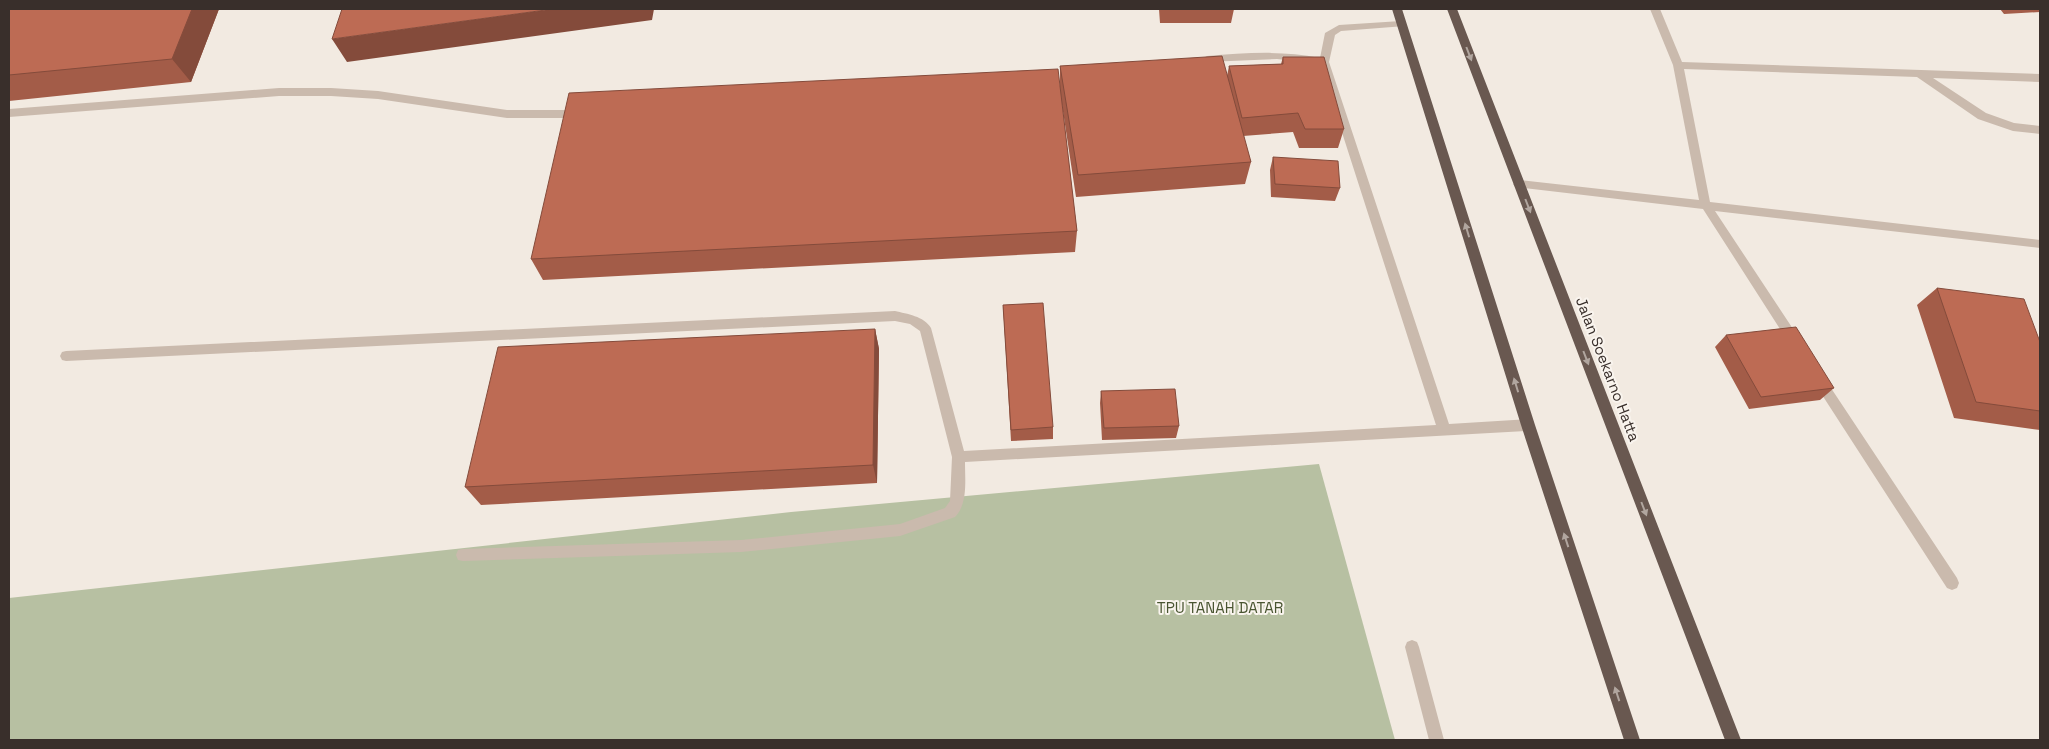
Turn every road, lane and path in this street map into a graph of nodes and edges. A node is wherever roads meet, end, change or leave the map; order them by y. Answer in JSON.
{"nodes":[{"id":1,"x":1397,"y":9,"type":"edge"},
{"id":2,"x":1452,"y":9,"type":"edge"},
{"id":3,"x":1655,"y":9,"type":"edge"},
{"id":4,"x":1401,"y":24,"type":"junction"},
{"id":5,"x":1191,"y":61,"type":"edge"},
{"id":6,"x":1324,"y":62,"type":"junction"},
{"id":7,"x":1678,"y":65,"type":"junction"},
{"id":8,"x":1919,"y":74,"type":"junction"},
{"id":9,"x":2040,"y":78,"type":"edge"},
{"id":10,"x":592,"y":113,"type":"edge"},
{"id":11,"x":9,"y":114,"type":"edge"},
{"id":12,"x":2040,"y":130,"type":"edge"},
{"id":13,"x":1519,"y":184,"type":"junction"},
{"id":14,"x":1705,"y":204,"type":"junction"},
{"id":15,"x":2040,"y":244,"type":"edge"},
{"id":16,"x":1802,"y":352,"type":"edge"},
{"id":17,"x":66,"y":356,"type":"dead end"},
{"id":18,"x":1812,"y":369,"type":"edge"},
{"id":19,"x":1528,"y":424,"type":"junction"},
{"id":20,"x":1444,"y":430,"type":"junction"},
{"id":21,"x":959,"y":457,"type":"junction"},
{"id":22,"x":463,"y":555,"type":"dead end"},
{"id":23,"x":1952,"y":583,"type":"dead end"},
{"id":24,"x":1412,"y":647,"type":"dead end"},
{"id":25,"x":1437,"y":740,"type":"edge"},
{"id":26,"x":1632,"y":740,"type":"edge"},
{"id":27,"x":1733,"y":740,"type":"edge"}],
"edges":[{"from":1,"to":4,"type":"highway"},
{"from":2,"to":13,"type":"highway","name":"Jalan Soekarno Hatta","one_way":true},
{"from":3,"to":7,"type":"lane"},
{"from":4,"to":6,"type":"lane"},
{"from":19,"to":4,"type":"highway","one_way":true},
{"from":5,"to":6,"type":"lane"},
{"from":6,"to":20,"type":"lane"},
{"from":7,"to":8,"type":"lane"},
{"from":7,"to":14,"type":"lane"},
{"from":8,"to":9,"type":"lane"},
{"from":8,"to":12,"type":"lane"},
{"from":10,"to":11,"type":"lane"},
{"from":13,"to":14,"type":"lane"},
{"from":13,"to":27,"type":"highway","name":"Jalan Soekarno Hatta","one_way":true},
{"from":14,"to":15,"type":"lane"},
{"from":14,"to":16,"type":"lane"},
{"from":17,"to":21,"type":"lane"},
{"from":18,"to":23,"type":"lane"},
{"from":19,"to":20,"type":"lane"},
{"from":26,"to":19,"type":"highway","one_way":true},
{"from":20,"to":21,"type":"lane"},
{"from":21,"to":22,"type":"lane"},
{"from":24,"to":25,"type":"lane"}]}
